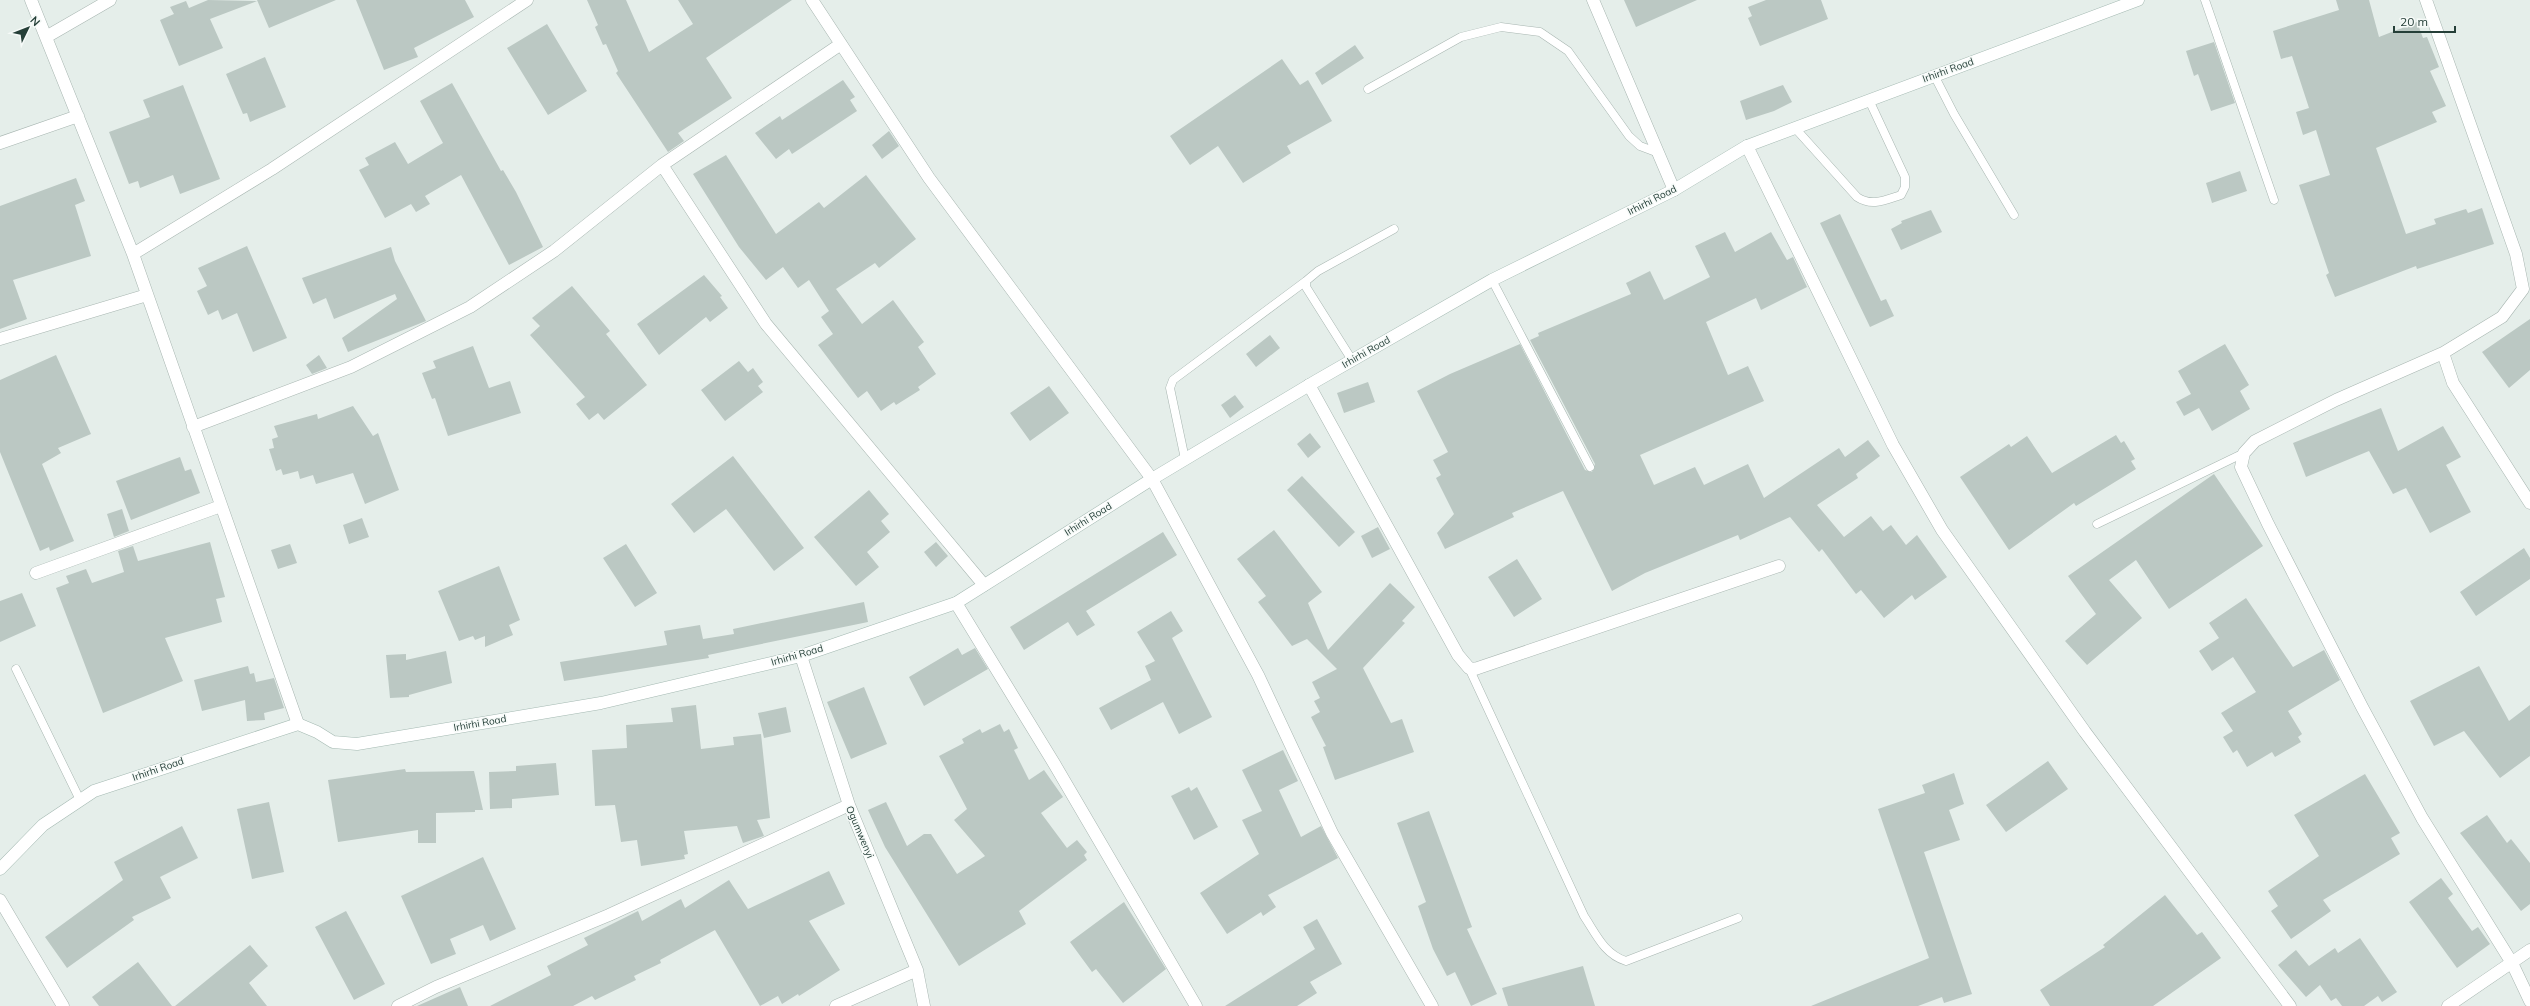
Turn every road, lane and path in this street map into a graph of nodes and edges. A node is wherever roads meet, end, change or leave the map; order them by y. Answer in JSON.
{"nodes":[{"id":1,"x":31,"y":0,"type":"edge"},
{"id":2,"x":110,"y":0,"type":"edge"},
{"id":3,"x":527,"y":0,"type":"edge"},
{"id":4,"x":812,"y":0,"type":"edge"},
{"id":5,"x":1593,"y":0,"type":"edge"},
{"id":6,"x":2138,"y":0,"type":"edge"},
{"id":7,"x":2205,"y":0,"type":"edge"},
{"id":8,"x":2426,"y":0,"type":"edge"},
{"id":9,"x":46,"y":37,"type":"junction"},
{"id":10,"x":841,"y":44,"type":"junction"},
{"id":11,"x":1934,"y":75,"type":"junction"},
{"id":12,"x":1368,"y":89,"type":"dead end"},
{"id":13,"x":1869,"y":100,"type":"junction"},
{"id":14,"x":78,"y":116,"type":"junction"},
{"id":15,"x":1796,"y":128,"type":"junction"},
{"id":16,"x":0,"y":143,"type":"edge"},
{"id":17,"x":1747,"y":146,"type":"junction"},
{"id":18,"x":1656,"y":152,"type":"junction"},
{"id":19,"x":662,"y":165,"type":"junction"},
{"id":20,"x":1674,"y":190,"type":"junction"},
{"id":21,"x":2274,"y":200,"type":"dead end"},
{"id":22,"x":2014,"y":215,"type":"dead end"},
{"id":23,"x":1394,"y":229,"type":"dead end"},
{"id":24,"x":133,"y":254,"type":"junction"},
{"id":25,"x":1492,"y":280,"type":"junction"},
{"id":26,"x":1306,"y":281,"type":"junction"},
{"id":27,"x":147,"y":294,"type":"junction"},
{"id":28,"x":0,"y":339,"type":"edge"},
{"id":29,"x":2443,"y":353,"type":"junction"},
{"id":30,"x":1352,"y":360,"type":"junction"},
{"id":31,"x":1309,"y":385,"type":"junction"},
{"id":32,"x":193,"y":427,"type":"junction"},
{"id":33,"x":2244,"y":453,"type":"junction"},
{"id":34,"x":1185,"y":459,"type":"junction"},
{"id":35,"x":1590,"y":467,"type":"dead end"},
{"id":36,"x":1152,"y":479,"type":"junction"},
{"id":37,"x":2530,"y":503,"type":"edge"},
{"id":38,"x":220,"y":506,"type":"junction"},
{"id":39,"x":2097,"y":524,"type":"dead end"},
{"id":40,"x":1779,"y":566,"type":"dead end"},
{"id":41,"x":36,"y":573,"type":"dead end"},
{"id":42,"x":984,"y":585,"type":"junction"},
{"id":43,"x":956,"y":603,"type":"junction"},
{"id":44,"x":801,"y":656,"type":"junction"},
{"id":45,"x":1469,"y":668,"type":"junction"},
{"id":46,"x":16,"y":669,"type":"dead end"},
{"id":47,"x":298,"y":724,"type":"junction"},
{"id":48,"x":80,"y":800,"type":"junction"},
{"id":49,"x":849,"y":806,"type":"junction"},
{"id":50,"x":0,"y":869,"type":"edge"},
{"id":51,"x":0,"y":900,"type":"edge"},
{"id":52,"x":1738,"y":918,"type":"dead end"},
{"id":53,"x":2530,"y":950,"type":"edge"},
{"id":54,"x":2512,"y":963,"type":"junction"},
{"id":55,"x":917,"y":970,"type":"junction"},
{"id":56,"x":2530,"y":1001,"type":"edge"},
{"id":57,"x":63,"y":1006,"type":"edge"},
{"id":58,"x":398,"y":1006,"type":"edge"},
{"id":59,"x":836,"y":1006,"type":"edge"},
{"id":60,"x":924,"y":1006,"type":"edge"},
{"id":61,"x":1196,"y":1006,"type":"edge"},
{"id":62,"x":1432,"y":1006,"type":"edge"},
{"id":63,"x":2290,"y":1006,"type":"edge"},
{"id":64,"x":2448,"y":1006,"type":"edge"}],
"edges":[{"from":1,"to":9,"type":"street"},
{"from":2,"to":9,"type":"street"},
{"from":3,"to":24,"type":"street"},
{"from":4,"to":10,"type":"street"},
{"from":5,"to":18,"type":"street"},
{"from":6,"to":11,"type":"street","name":"Irhirhi Road"},
{"from":7,"to":21,"type":"lane"},
{"from":8,"to":29,"type":"street"},
{"from":9,"to":14,"type":"street"},
{"from":10,"to":19,"type":"street"},
{"from":10,"to":36,"type":"street"},
{"from":11,"to":13,"type":"street","name":"Irhirhi Road"},
{"from":11,"to":22,"type":"lane"},
{"from":12,"to":18,"type":"lane"},
{"from":13,"to":15,"type":"street","name":"Irhirhi Road"},
{"from":13,"to":15,"type":"lane"},
{"from":14,"to":16,"type":"street"},
{"from":14,"to":24,"type":"street"},
{"from":15,"to":17,"type":"street","name":"Irhirhi Road"},
{"from":17,"to":20,"type":"street","name":"Irhirhi Road"},
{"from":17,"to":63,"type":"street"},
{"from":18,"to":20,"type":"street"},
{"from":19,"to":32,"type":"street"},
{"from":19,"to":42,"type":"street"},
{"from":20,"to":25,"type":"street","name":"Irhirhi Road"},
{"from":23,"to":26,"type":"lane"},
{"from":24,"to":27,"type":"street"},
{"from":25,"to":30,"type":"street","name":"Irhirhi Road"},
{"from":25,"to":35,"type":"lane"},
{"from":26,"to":30,"type":"lane"},
{"from":26,"to":34,"type":"lane"},
{"from":27,"to":28,"type":"street"},
{"from":27,"to":32,"type":"street"},
{"from":29,"to":33,"type":"street"},
{"from":29,"to":37,"type":"street"},
{"from":30,"to":31,"type":"street","name":"Irhirhi Road"},
{"from":31,"to":34,"type":"street","name":"Irhirhi Road"},
{"from":31,"to":45,"type":"street"},
{"from":32,"to":38,"type":"street"},
{"from":33,"to":39,"type":"lane"},
{"from":33,"to":54,"type":"street"},
{"from":34,"to":36,"type":"street","name":"Irhirhi Road"},
{"from":36,"to":42,"type":"street","name":"Irhirhi Road"},
{"from":36,"to":62,"type":"street"},
{"from":38,"to":41,"type":"street"},
{"from":38,"to":47,"type":"street"},
{"from":40,"to":45,"type":"street"},
{"from":42,"to":43,"type":"street","name":"Irhirhi Road"},
{"from":43,"to":44,"type":"street","name":"Irhirhi Road"},
{"from":43,"to":61,"type":"street"},
{"from":44,"to":47,"type":"street","name":"Irhirhi Road"},
{"from":44,"to":49,"type":"street","name":"Ogumwenyi"},
{"from":45,"to":52,"type":"lane"},
{"from":46,"to":48,"type":"lane"},
{"from":47,"to":48,"type":"street","name":"Irhirhi Road"},
{"from":48,"to":50,"type":"street","name":"Irhirhi Road"},
{"from":49,"to":55,"type":"street","name":"Ogumwenyi"},
{"from":49,"to":58,"type":"street"},
{"from":51,"to":57,"type":"street"},
{"from":53,"to":54,"type":"street"},
{"from":54,"to":56,"type":"street"},
{"from":54,"to":64,"type":"street"},
{"from":55,"to":59,"type":"street"},
{"from":55,"to":60,"type":"street","name":"Ogumwenyi"}]}
